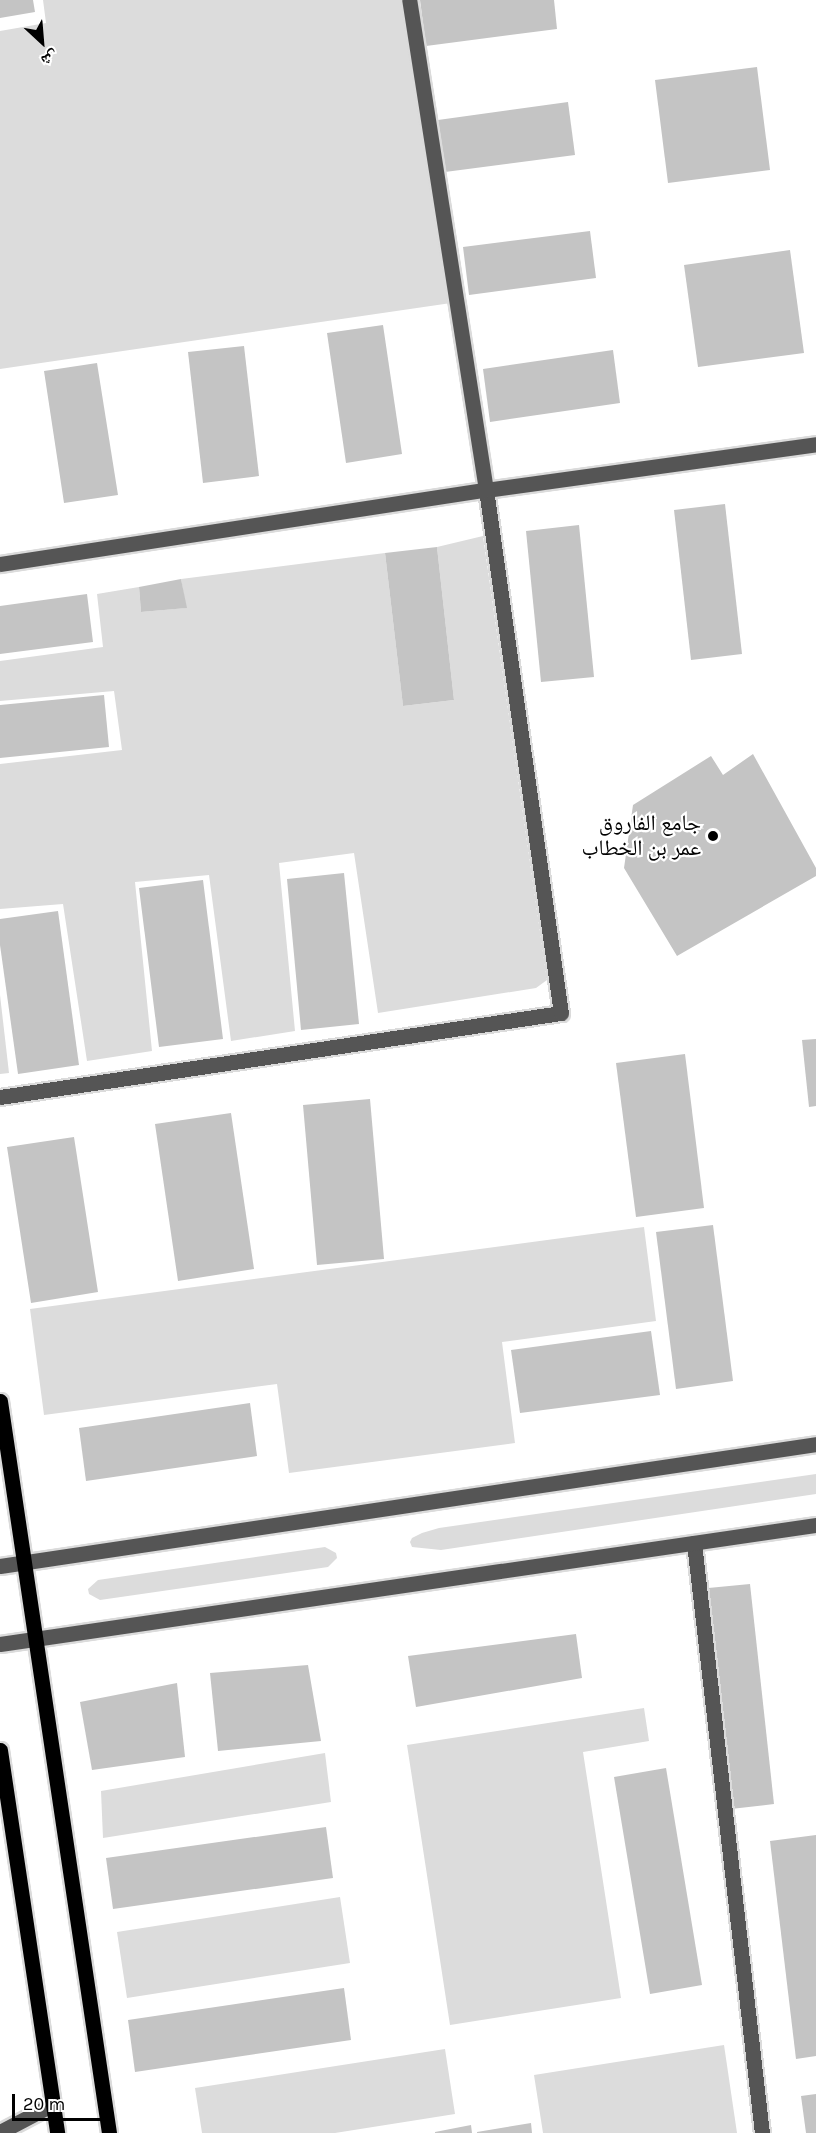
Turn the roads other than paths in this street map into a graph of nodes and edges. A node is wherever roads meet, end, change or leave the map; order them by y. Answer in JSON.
{"nodes":[{"id":1,"x":410,"y":0,"type":"edge"},
{"id":2,"x":816,"y":444,"type":"edge"},
{"id":3,"x":486,"y":490,"type":"junction"},
{"id":4,"x":0,"y":564,"type":"edge"},
{"id":5,"x":0,"y":1097,"type":"edge"},
{"id":6,"x":0,"y":1401,"type":"edge"},
{"id":7,"x":816,"y":1444,"type":"edge"},
{"id":8,"x":816,"y":1525,"type":"edge"},
{"id":9,"x":694,"y":1543,"type":"junction"},
{"id":10,"x":24,"y":1561,"type":"junction"},
{"id":11,"x":0,"y":1566,"type":"edge"},
{"id":12,"x":36,"y":1639,"type":"junction"},
{"id":13,"x":0,"y":1644,"type":"edge"},
{"id":14,"x":0,"y":1750,"type":"edge"},
{"id":15,"x":53,"y":2104,"type":"junction"},
{"id":16,"x":0,"y":2132,"type":"edge"},
{"id":17,"x":57,"y":2133,"type":"edge"},
{"id":18,"x":109,"y":2133,"type":"edge"},
{"id":19,"x":762,"y":2133,"type":"edge"}],
"edges":[{"from":1,"to":3,"type":"street"},
{"from":2,"to":3,"type":"street"},
{"from":3,"to":4,"type":"street"},
{"from":3,"to":5,"type":"street"},
{"from":6,"to":10,"type":"main road"},
{"from":7,"to":10,"type":"street"},
{"from":8,"to":9,"type":"street"},
{"from":9,"to":12,"type":"street"},
{"from":9,"to":19,"type":"street"},
{"from":10,"to":11,"type":"street"},
{"from":10,"to":12,"type":"main road"},
{"from":12,"to":13,"type":"street"},
{"from":12,"to":18,"type":"main road"},
{"from":14,"to":15,"type":"main road"},
{"from":15,"to":16,"type":"street"},
{"from":15,"to":17,"type":"main road"}]}
